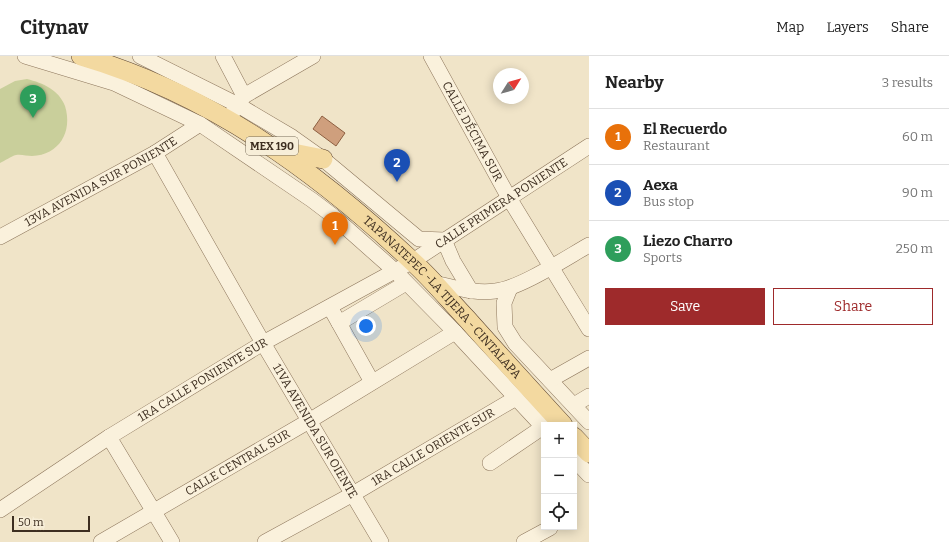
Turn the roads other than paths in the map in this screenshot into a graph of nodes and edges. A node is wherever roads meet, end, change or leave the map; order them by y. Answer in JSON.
{"nodes":[{"id":1,"x":25,"y":56,"type":"edge"},
{"id":2,"x":81,"y":56,"type":"edge"},
{"id":3,"x":140,"y":56,"type":"edge"},
{"id":4,"x":223,"y":56,"type":"edge"},
{"id":5,"x":313,"y":56,"type":"edge"},
{"id":6,"x":431,"y":56,"type":"edge"},
{"id":7,"x":236,"y":107,"type":"junction"},
{"id":8,"x":200,"y":124,"type":"junction"},
{"id":9,"x":589,"y":146,"type":"edge"},
{"id":10,"x":279,"y":150,"type":"junction"},
{"id":11,"x":156,"y":153,"type":"junction"},
{"id":12,"x":323,"y":159,"type":"junction"},
{"id":13,"x":509,"y":198,"type":"junction"},
{"id":14,"x":345,"y":201,"type":"junction"},
{"id":15,"x":333,"y":216,"type":"junction"},
{"id":16,"x":0,"y":237,"type":"edge"},
{"id":17,"x":444,"y":240,"type":"junction"},
{"id":18,"x":589,"y":245,"type":"edge"},
{"id":19,"x":413,"y":261,"type":"junction"},
{"id":20,"x":552,"y":266,"type":"junction"},
{"id":21,"x":395,"y":271,"type":"junction"},
{"id":22,"x":406,"y":283,"type":"junction"},
{"id":23,"x":434,"y":283,"type":"junction"},
{"id":24,"x":510,"y":288,"type":"junction"},
{"id":25,"x":471,"y":291,"type":"junction"},
{"id":26,"x":330,"y":307,"type":"junction"},
{"id":27,"x":339,"y":324,"type":"junction"},
{"id":28,"x":589,"y":329,"type":"edge"},
{"id":29,"x":455,"y":332,"type":"junction"},
{"id":30,"x":263,"y":343,"type":"junction"},
{"id":31,"x":589,"y":358,"type":"edge"},
{"id":32,"x":550,"y":380,"type":"junction"},
{"id":33,"x":372,"y":382,"type":"junction"},
{"id":34,"x":589,"y":396,"type":"edge"},
{"id":35,"x":516,"y":398,"type":"junction"},
{"id":36,"x":574,"y":404,"type":"junction"},
{"id":37,"x":309,"y":421,"type":"junction"},
{"id":38,"x":560,"y":422,"type":"edge"},
{"id":39,"x":589,"y":422,"type":"edge"},
{"id":40,"x":541,"y":424,"type":"edge"},
{"id":41,"x":541,"y":429,"type":"edge"},
{"id":42,"x":109,"y":437,"type":"junction"},
{"id":43,"x":577,"y":440,"type":"edge"},
{"id":44,"x":589,"y":453,"type":"edge"},
{"id":45,"x":577,"y":462,"type":"edge"},
{"id":46,"x":490,"y":464,"type":"dead end"},
{"id":47,"x":589,"y":475,"type":"edge"},
{"id":48,"x":354,"y":494,"type":"junction"},
{"id":49,"x":0,"y":510,"type":"edge"},
{"id":50,"x":154,"y":511,"type":"junction"},
{"id":51,"x":546,"y":530,"type":"edge"},
{"id":52,"x":101,"y":542,"type":"edge"},
{"id":53,"x":172,"y":542,"type":"edge"},
{"id":54,"x":265,"y":542,"type":"edge"},
{"id":55,"x":381,"y":542,"type":"edge"},
{"id":56,"x":524,"y":542,"type":"edge"}],
"edges":[{"from":1,"to":8,"type":"street"},
{"from":2,"to":7,"type":"main road","name":"TAPANATEPEC -LA TIJERA - CINTALAPA","number":"MEX 190"},
{"from":3,"to":7,"type":"street"},
{"from":4,"to":7,"type":"street"},
{"from":5,"to":7,"type":"street"},
{"from":6,"to":13,"type":"street","name":"CALLE DÉCIMA SUR"},
{"from":7,"to":10,"type":"main road","name":"TAPANATEPEC -LA TIJERA - CINTALAPA","number":"MEX 190"},
{"from":7,"to":12,"type":"street"},
{"from":8,"to":11,"type":"street","name":"13VA AVENIDA SUR PONIENTE"},
{"from":8,"to":15,"type":"street"},
{"from":9,"to":13,"type":"street","name":"CALLE PRIMERA PONIENTE"},
{"from":10,"to":12,"type":"main road"},
{"from":10,"to":14,"type":"main road","name":"TAPANATEPEC -LA TIJERA - CINTALAPA","number":"MEX 190"},
{"from":11,"to":16,"type":"street","name":"13VA AVENIDA SUR PONIENTE"},
{"from":11,"to":30,"type":"street","name":"11VA AVENIDA SUR OIENTE"},
{"from":12,"to":17,"type":"street"},
{"from":13,"to":17,"type":"street","name":"CALLE PRIMERA PONIENTE"},
{"from":13,"to":20,"type":"street","name":"CALLE DÉCIMA SUR"},
{"from":14,"to":15,"type":"street"},
{"from":14,"to":19,"type":"main road","name":"TAPANATEPEC -LA TIJERA - CINTALAPA","number":"MEX 190"},
{"from":15,"to":21,"type":"street"},
{"from":17,"to":19,"type":"street","name":"CALLE PRIMERA PONIENTE"},
{"from":17,"to":25,"type":"street"},
{"from":18,"to":20,"type":"street"},
{"from":19,"to":21,"type":"street","name":"1RA CALLE PONIENTE SUR"},
{"from":19,"to":23,"type":"main road","name":"TAPANATEPEC -LA TIJERA - CINTALAPA","number":"MEX 190"},
{"from":20,"to":24,"type":"street"},
{"from":20,"to":28,"type":"street","name":"CALLE DÉCIMA SUR"},
{"from":21,"to":22,"type":"street"},
{"from":21,"to":26,"type":"street","name":"1RA CALLE PONIENTE SUR"},
{"from":22,"to":27,"type":"street"},
{"from":22,"to":29,"type":"street"},
{"from":23,"to":25,"type":"street"},
{"from":23,"to":38,"type":"main road","name":"TAPANATEPEC -LA TIJERA - CINTALAPA","number":"MEX 190"},
{"from":24,"to":25,"type":"street"},
{"from":24,"to":32,"type":"street"},
{"from":26,"to":27,"type":"street"},
{"from":26,"to":30,"type":"street","name":"1RA CALLE PONIENTE SUR"},
{"from":27,"to":33,"type":"street"},
{"from":29,"to":33,"type":"street","name":"CALLE CENTRAL SUR"},
{"from":29,"to":35,"type":"street"},
{"from":30,"to":37,"type":"street","name":"11VA AVENIDA SUR OIENTE"},
{"from":30,"to":42,"type":"street","name":"1RA CALLE PONIENTE SUR"},
{"from":31,"to":32,"type":"street"},
{"from":32,"to":36,"type":"street"},
{"from":33,"to":37,"type":"street","name":"CALLE CENTRAL SUR"},
{"from":34,"to":36,"type":"street"},
{"from":35,"to":40,"type":"street"},
{"from":35,"to":48,"type":"street","name":"1RA CALLE ORIENTE SUR"},
{"from":36,"to":39,"type":"street"},
{"from":37,"to":48,"type":"street","name":"11VA AVENIDA SUR OIENTE"},
{"from":37,"to":50,"type":"street","name":"CALLE CENTRAL SUR"},
{"from":41,"to":46,"type":"street"},
{"from":42,"to":49,"type":"street","name":"1RA CALLE PONIENTE SUR"},
{"from":42,"to":50,"type":"street"},
{"from":43,"to":44,"type":"main road"},
{"from":45,"to":47,"type":"street"},
{"from":48,"to":54,"type":"street","name":"1RA CALLE ORIENTE SUR"},
{"from":48,"to":55,"type":"street","name":"11VA AVENIDA SUR OIENTE"},
{"from":50,"to":52,"type":"street","name":"CALLE CENTRAL SUR"},
{"from":50,"to":53,"type":"street"},
{"from":51,"to":56,"type":"street"}]}
